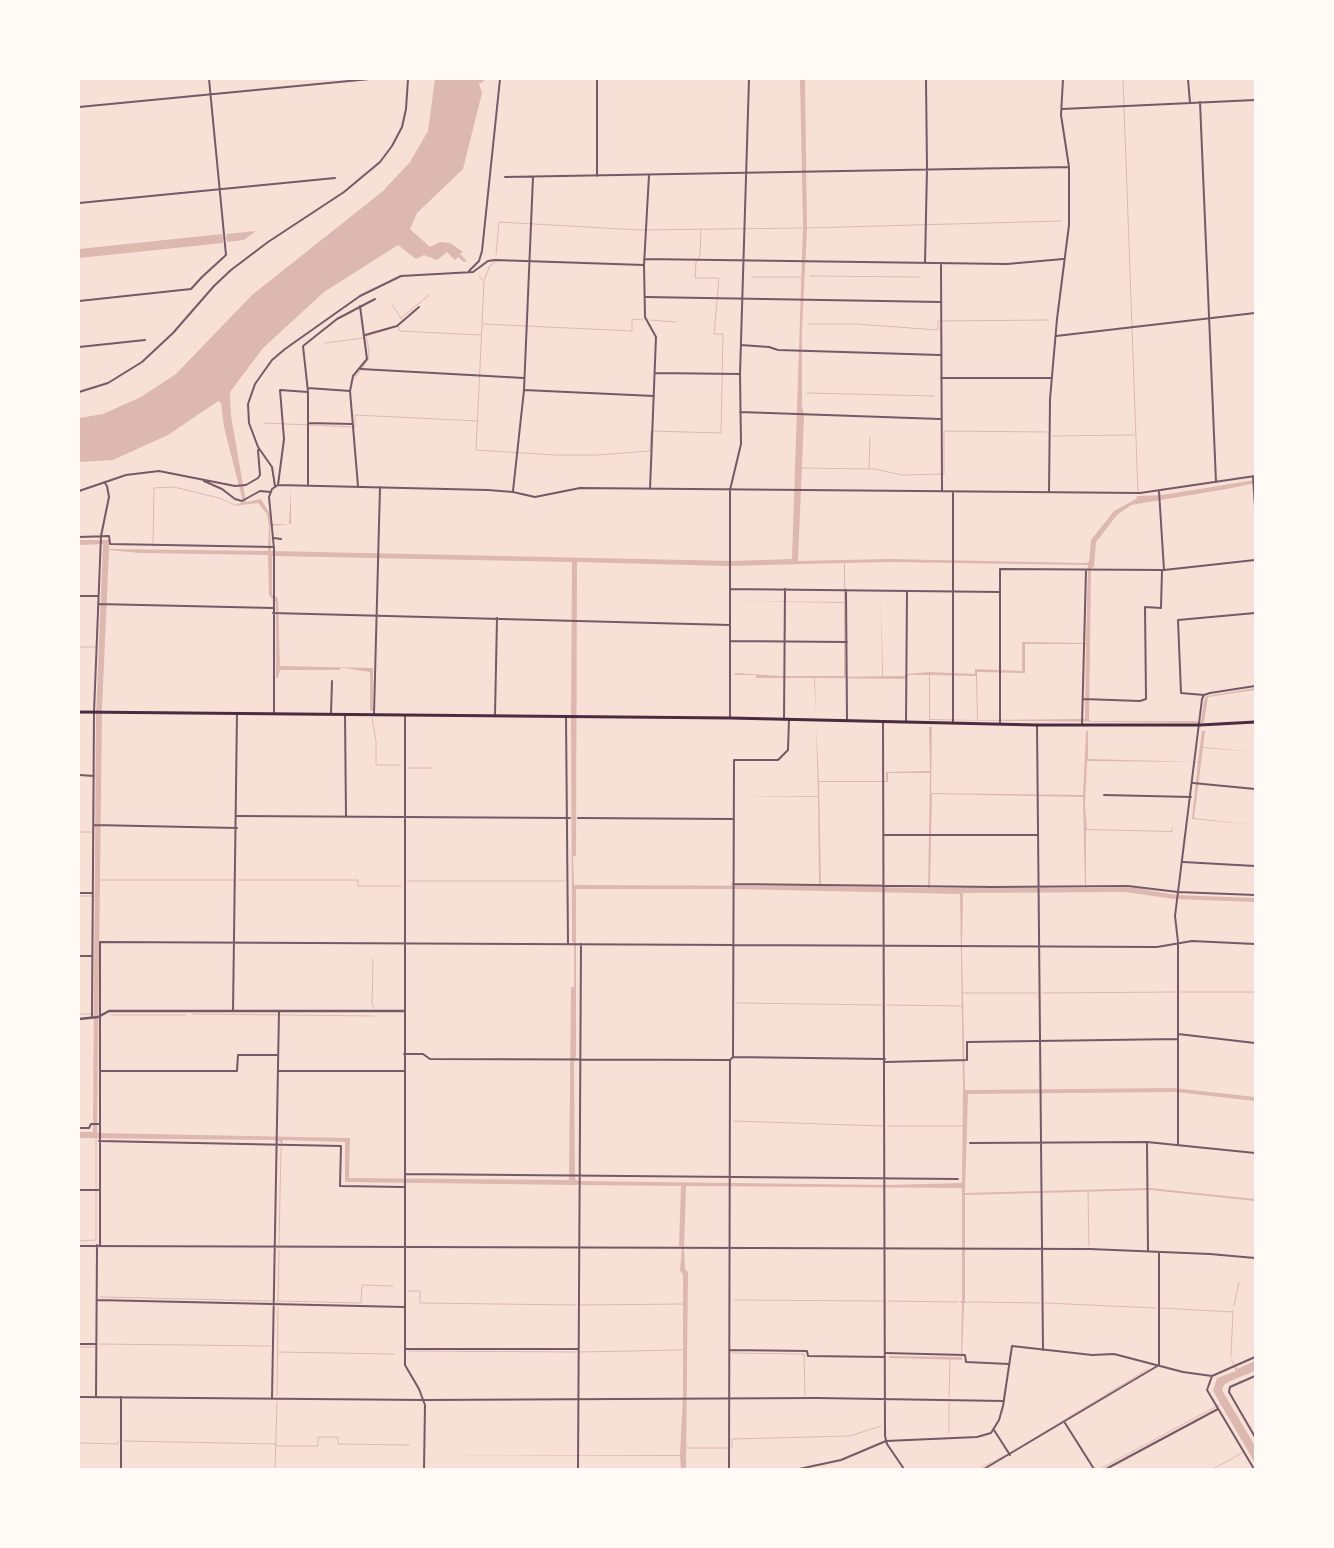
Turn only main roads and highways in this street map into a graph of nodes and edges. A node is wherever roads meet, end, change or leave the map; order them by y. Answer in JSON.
{"nodes":[{"id":1,"x":79,"y":712,"type":"edge"},
{"id":2,"x":1255,"y":722,"type":"edge"}],
"edges":[{"from":1,"to":2,"type":"main road"}]}
